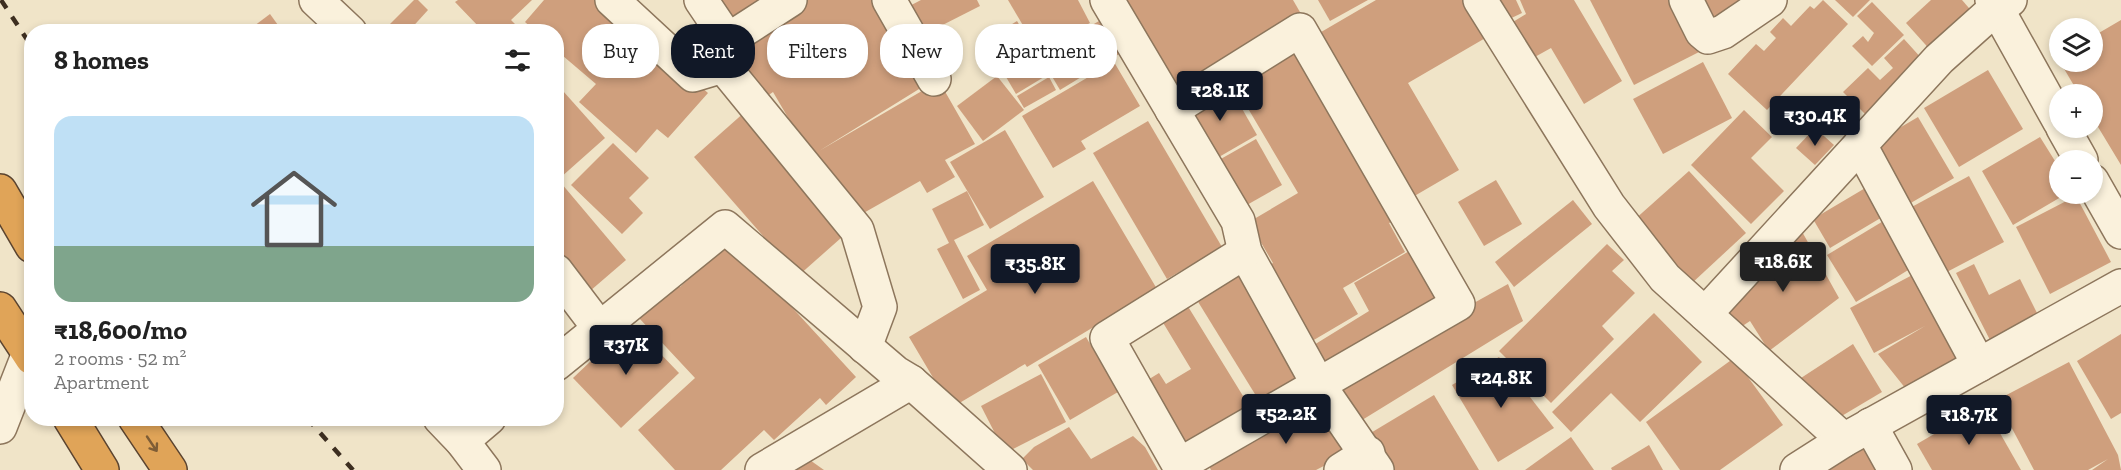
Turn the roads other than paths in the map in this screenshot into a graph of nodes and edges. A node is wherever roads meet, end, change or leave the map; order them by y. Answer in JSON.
{"nodes":[{"id":1,"x":315,"y":0,"type":"edge"},
{"id":2,"x":612,"y":0,"type":"edge"},
{"id":3,"x":701,"y":0,"type":"edge"},
{"id":4,"x":790,"y":0,"type":"edge"},
{"id":5,"x":889,"y":0,"type":"edge"},
{"id":6,"x":1107,"y":0,"type":"edge"},
{"id":7,"x":1480,"y":0,"type":"edge"},
{"id":8,"x":1686,"y":0,"type":"edge"},
{"id":9,"x":1770,"y":0,"type":"edge"},
{"id":10,"x":1999,"y":3,"type":"edge"},
{"id":11,"x":341,"y":24,"type":"edge"},
{"id":12,"x":712,"y":24,"type":"edge"},
{"id":13,"x":755,"y":29,"type":"edge"},
{"id":14,"x":671,"y":55,"type":"edge"},
{"id":15,"x":744,"y":78,"type":"edge"},
{"id":16,"x":934,"y":79,"type":"dead end"},
{"id":17,"x":2049,"y":101,"type":"edge"},
{"id":18,"x":1172,"y":110,"type":"junction"},
{"id":19,"x":1860,"y":145,"type":"junction"},
{"id":20,"x":0,"y":192,"type":"edge"},
{"id":21,"x":2103,"y":200,"type":"edge"},
{"id":22,"x":24,"y":232,"type":"edge"},
{"id":23,"x":2121,"y":232,"type":"edge"},
{"id":24,"x":1245,"y":252,"type":"junction"},
{"id":25,"x":564,"y":282,"type":"edge"},
{"id":26,"x":2121,"y":286,"type":"edge"},
{"id":27,"x":0,"y":309,"type":"edge"},
{"id":28,"x":1706,"y":314,"type":"junction"},
{"id":29,"x":600,"y":329,"type":"junction"},
{"id":30,"x":24,"y":347,"type":"edge"},
{"id":31,"x":865,"y":347,"type":"junction"},
{"id":32,"x":564,"y":358,"type":"edge"},
{"id":33,"x":1979,"y":365,"type":"junction"},
{"id":34,"x":24,"y":370,"type":"edge"},
{"id":35,"x":911,"y":382,"type":"junction"},
{"id":36,"x":1317,"y":384,"type":"junction"},
{"id":37,"x":75,"y":426,"type":"edge"},
{"id":38,"x":140,"y":426,"type":"edge"},
{"id":39,"x":0,"y":427,"type":"edge"},
{"id":40,"x":451,"y":430,"type":"edge"},
{"id":41,"x":1857,"y":433,"type":"junction"},
{"id":42,"x":1362,"y":464,"type":"edge"},
{"id":43,"x":102,"y":470,"type":"edge"},
{"id":44,"x":170,"y":470,"type":"edge"},
{"id":45,"x":484,"y":470,"type":"edge"},
{"id":46,"x":762,"y":470,"type":"edge"},
{"id":47,"x":1010,"y":470,"type":"edge"},
{"id":48,"x":1797,"y":470,"type":"edge"},
{"id":49,"x":1895,"y":470,"type":"edge"}],
"edges":[{"from":1,"to":11,"type":"street"},
{"from":2,"to":14,"type":"street"},
{"from":3,"to":12,"type":"street"},
{"from":4,"to":13,"type":"street"},
{"from":5,"to":16,"type":"street"},
{"from":6,"to":18,"type":"street"},
{"from":7,"to":28,"type":"street"},
{"from":8,"to":9,"type":"street"},
{"from":10,"to":17,"type":"street"},
{"from":10,"to":19,"type":"street"},
{"from":15,"to":31,"type":"street"},
{"from":18,"to":24,"type":"street"},
{"from":18,"to":36,"type":"street"},
{"from":19,"to":28,"type":"street"},
{"from":19,"to":33,"type":"street"},
{"from":20,"to":22,"type":"highway"},
{"from":21,"to":23,"type":"street"},
{"from":24,"to":36,"type":"street"},
{"from":24,"to":36,"type":"street"},
{"from":25,"to":29,"type":"street"},
{"from":26,"to":33,"type":"street"},
{"from":27,"to":30,"type":"highway"},
{"from":28,"to":41,"type":"street"},
{"from":29,"to":31,"type":"street"},
{"from":29,"to":32,"type":"street"},
{"from":31,"to":35,"type":"street"},
{"from":33,"to":41,"type":"street"},
{"from":34,"to":39,"type":"street"},
{"from":35,"to":46,"type":"street"},
{"from":35,"to":47,"type":"street"},
{"from":36,"to":42,"type":"street"},
{"from":37,"to":43,"type":"highway"},
{"from":38,"to":44,"type":"highway","one_way":true},
{"from":40,"to":45,"type":"street"},
{"from":41,"to":48,"type":"street"},
{"from":41,"to":49,"type":"street"}]}
